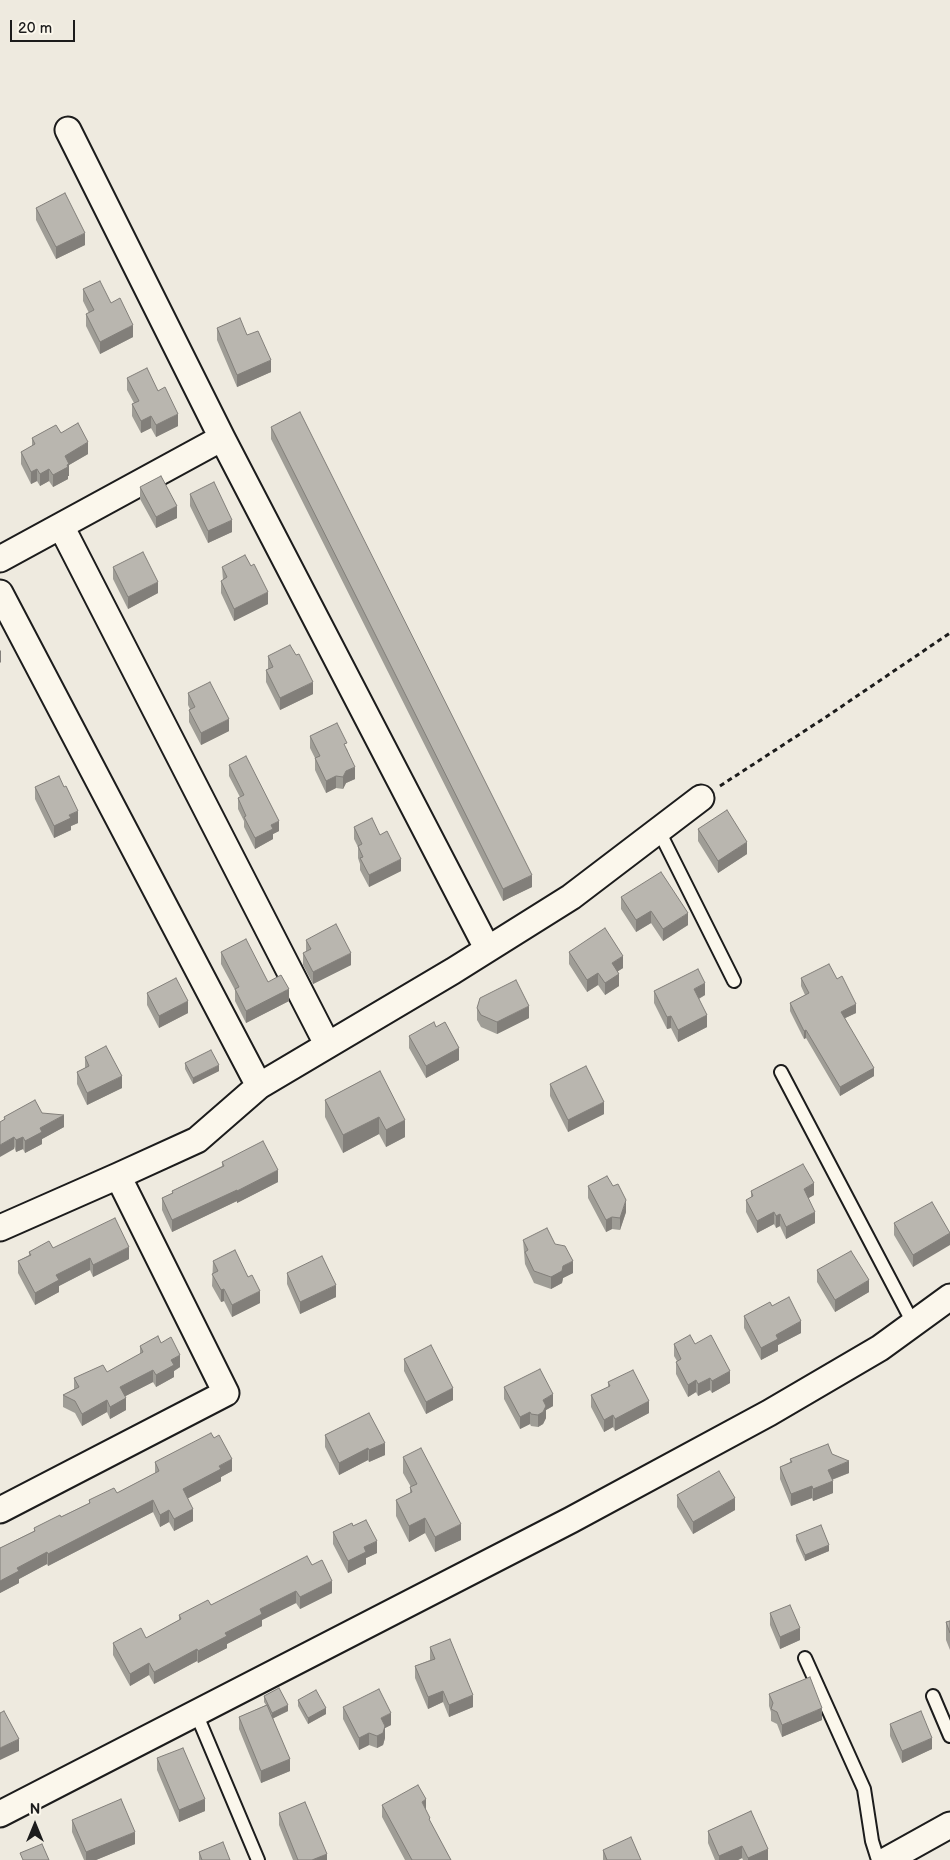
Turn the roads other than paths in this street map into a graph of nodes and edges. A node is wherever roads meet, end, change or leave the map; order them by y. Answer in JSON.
{"nodes":[{"id":1,"x":68,"y":130,"type":"dead end"},
{"id":2,"x":222,"y":438,"type":"junction"},
{"id":3,"x":61,"y":526,"type":"junction"},
{"id":4,"x":0,"y":559,"type":"edge"},
{"id":5,"x":0,"y":593,"type":"edge"},
{"id":6,"x":702,"y":798,"type":"road end"},
{"id":7,"x":658,"y":831,"type":"junction"},
{"id":8,"x":487,"y":948,"type":"junction"},
{"id":9,"x":734,"y":981,"type":"dead end"},
{"id":10,"x":327,"y":1044,"type":"junction"},
{"id":11,"x":781,"y":1072,"type":"dead end"},
{"id":12,"x":259,"y":1086,"type":"junction"},
{"id":13,"x":118,"y":1176,"type":"junction"},
{"id":14,"x":0,"y":1228,"type":"edge"},
{"id":15,"x":950,"y":1296,"type":"edge"},
{"id":16,"x":913,"y":1323,"type":"junction"},
{"id":17,"x":0,"y":1510,"type":"edge"},
{"id":18,"x":804,"y":1658,"type":"dead end"},
{"id":19,"x":933,"y":1696,"type":"dead end"},
{"id":20,"x":196,"y":1712,"type":"junction"},
{"id":21,"x":950,"y":1736,"type":"edge"},
{"id":22,"x":0,"y":1814,"type":"edge"},
{"id":23,"x":950,"y":1826,"type":"edge"},
{"id":24,"x":258,"y":1860,"type":"edge"},
{"id":25,"x":878,"y":1860,"type":"edge"},
{"id":26,"x":887,"y":1860,"type":"edge"}],
"edges":[{"from":1,"to":2,"type":"street"},
{"from":2,"to":3,"type":"street"},
{"from":2,"to":8,"type":"street"},
{"from":3,"to":4,"type":"street"},
{"from":3,"to":10,"type":"street"},
{"from":5,"to":12,"type":"street"},
{"from":6,"to":7,"type":"street"},
{"from":7,"to":8,"type":"street"},
{"from":7,"to":9,"type":"lane"},
{"from":8,"to":10,"type":"street"},
{"from":10,"to":12,"type":"street"},
{"from":11,"to":16,"type":"lane"},
{"from":12,"to":13,"type":"street"},
{"from":13,"to":14,"type":"street"},
{"from":13,"to":17,"type":"street"},
{"from":15,"to":16,"type":"street"},
{"from":16,"to":20,"type":"street"},
{"from":18,"to":25,"type":"lane"},
{"from":19,"to":21,"type":"lane"},
{"from":20,"to":22,"type":"street"},
{"from":20,"to":24,"type":"lane"},
{"from":23,"to":26,"type":"street"}]}
